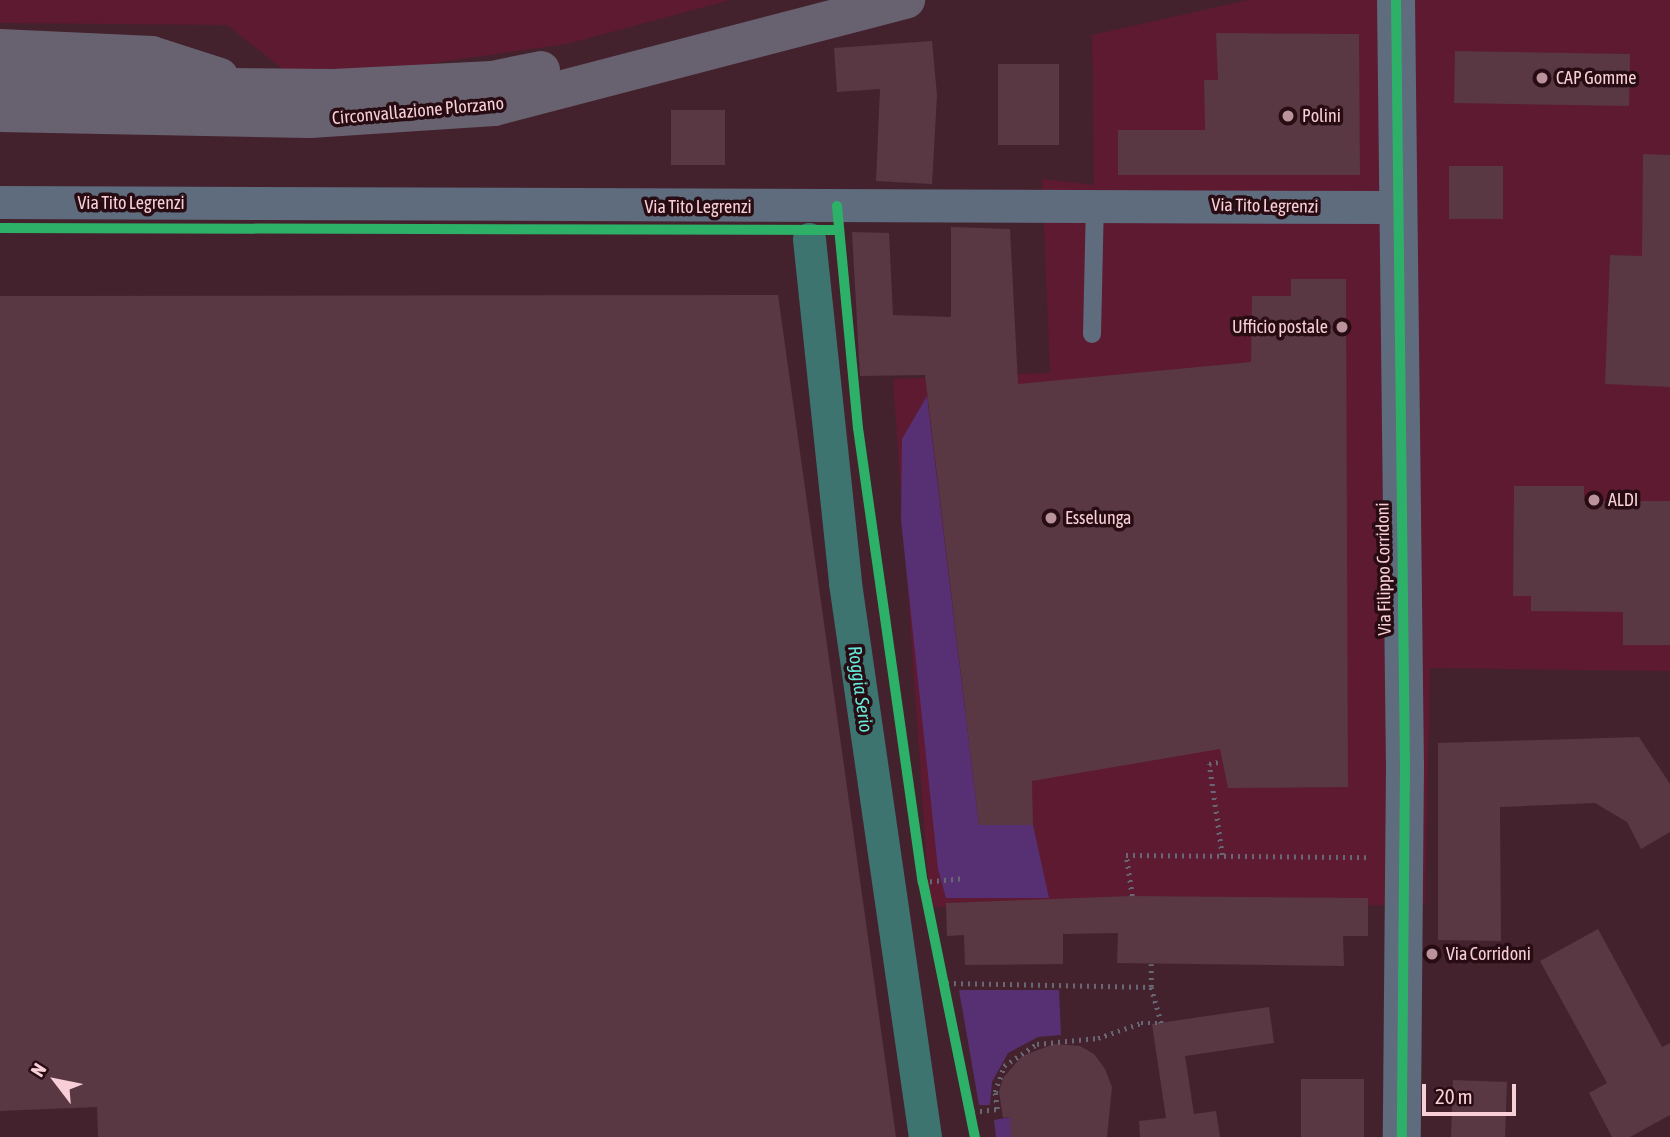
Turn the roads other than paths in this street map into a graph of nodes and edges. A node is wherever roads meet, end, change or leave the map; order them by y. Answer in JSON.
{"nodes":[{"id":1,"x":818,"y":0,"type":"edge"},
{"id":2,"x":906,"y":0,"type":"edge"},
{"id":3,"x":1396,"y":0,"type":"edge"},
{"id":4,"x":0,"y":48,"type":"edge"},
{"id":5,"x":0,"y":85,"type":"edge"},
{"id":6,"x":255,"y":88,"type":"junction"},
{"id":7,"x":0,"y":113,"type":"edge"},
{"id":8,"x":0,"y":202,"type":"edge"},
{"id":9,"x":1095,"y":206,"type":"junction"},
{"id":10,"x":1396,"y":207,"type":"junction"},
{"id":11,"x":1092,"y":334,"type":"dead end"},
{"id":12,"x":1402,"y":1137,"type":"edge"}],
"edges":[{"from":1,"to":6,"type":"highway","name":"Circonvallazione Plorzano"},
{"from":2,"to":7,"type":"highway","name":"Circonvallazione Plorzano"},
{"from":3,"to":10,"type":"street","name":"Via Filippo Corridoni"},
{"from":4,"to":6,"type":"highway"},
{"from":5,"to":6,"type":"highway","name":"Circonvallazione Plorzano"},
{"from":8,"to":9,"type":"street","name":"Via Tito Legrenzi"},
{"from":9,"to":10,"type":"street","name":"Via Tito Legrenzi"},
{"from":9,"to":11,"type":"lane"},
{"from":10,"to":12,"type":"street","name":"Via Filippo Corridoni"}]}
